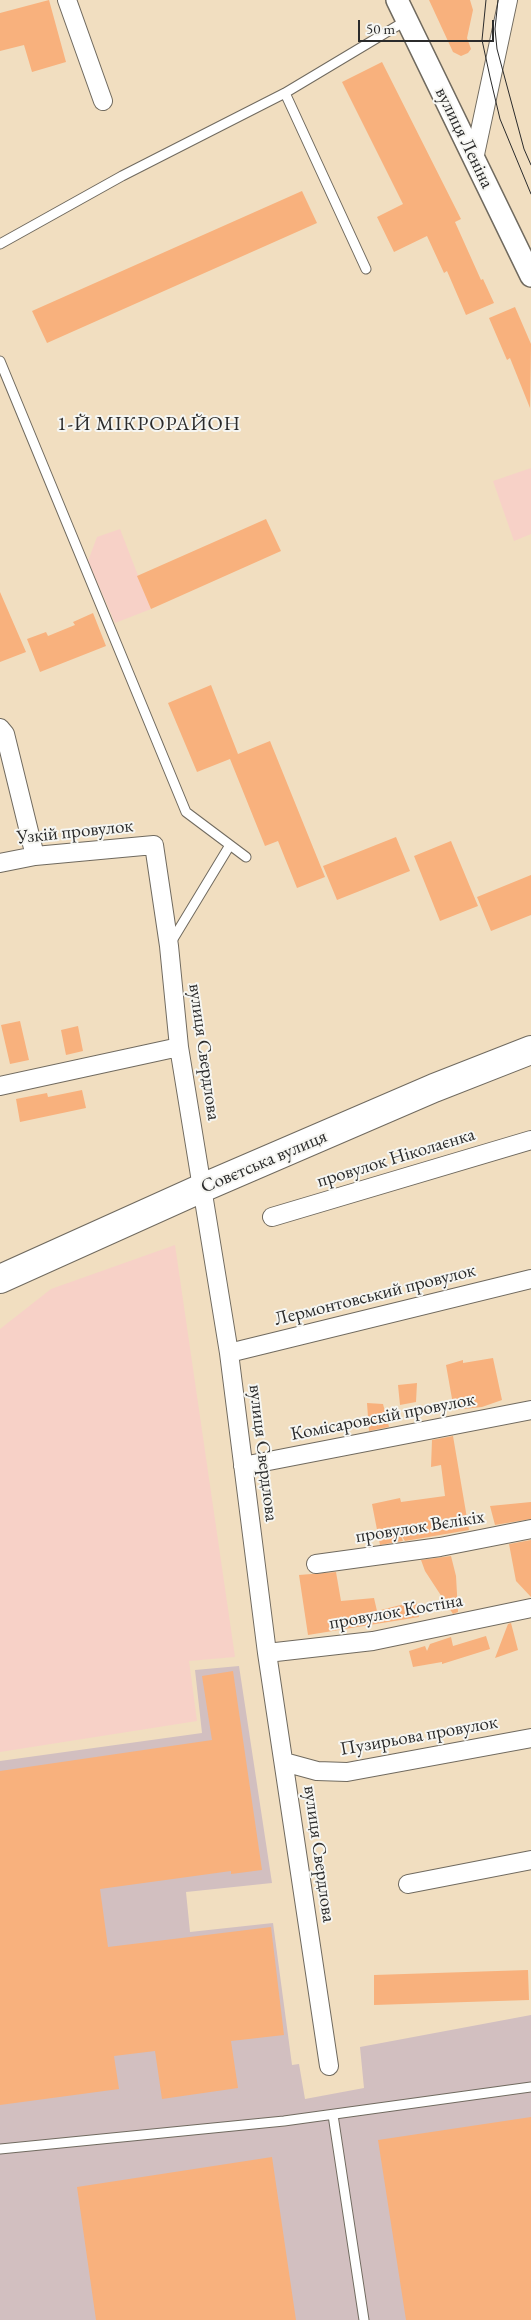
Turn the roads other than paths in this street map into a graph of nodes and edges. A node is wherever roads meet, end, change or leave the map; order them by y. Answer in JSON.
{"nodes":[{"id":1,"x":67,"y":0,"type":"edge"},
{"id":2,"x":397,"y":0,"type":"edge"},
{"id":3,"x":508,"y":0,"type":"edge"},
{"id":4,"x":408,"y":20,"type":"junction"},
{"id":5,"x":285,"y":93,"type":"junction"},
{"id":6,"x":102,"y":101,"type":"dead end"},
{"id":7,"x":474,"y":159,"type":"junction"},
{"id":8,"x":0,"y":244,"type":"edge"},
{"id":9,"x":366,"y":269,"type":"dead end"},
{"id":10,"x":531,"y":276,"type":"edge"},
{"id":11,"x":0,"y":361,"type":"edge"},
{"id":12,"x":0,"y":728,"type":"edge"},
{"id":13,"x":154,"y":845,"type":"joint"},
{"id":14,"x":230,"y":845,"type":"junction"},
{"id":15,"x":35,"y":856,"type":"junction"},
{"id":16,"x":246,"y":857,"type":"dead end"},
{"id":17,"x":0,"y":863,"type":"edge"},
{"id":18,"x":169,"y":946,"type":"junction"},
{"id":19,"x":179,"y":1047,"type":"junction"},
{"id":20,"x":531,"y":1050,"type":"edge"},
{"id":21,"x":0,"y":1086,"type":"edge"},
{"id":22,"x":531,"y":1140,"type":"edge"},
{"id":23,"x":202,"y":1188,"type":"junction"},
{"id":24,"x":272,"y":1217,"type":"dead end"},
{"id":25,"x":0,"y":1279,"type":"edge"},
{"id":26,"x":531,"y":1279,"type":"edge"},
{"id":27,"x":229,"y":1353,"type":"junction"},
{"id":28,"x":531,"y":1410,"type":"edge"},
{"id":29,"x":243,"y":1466,"type":"junction"},
{"id":30,"x":531,"y":1529,"type":"edge"},
{"id":31,"x":316,"y":1564,"type":"dead end"},
{"id":32,"x":531,"y":1608,"type":"edge"},
{"id":33,"x":267,"y":1653,"type":"junction"},
{"id":34,"x":531,"y":1738,"type":"edge"},
{"id":35,"x":284,"y":1762,"type":"junction"},
{"id":36,"x":531,"y":1860,"type":"edge"},
{"id":37,"x":408,"y":1884,"type":"dead end"},
{"id":38,"x":329,"y":2066,"type":"dead end"},
{"id":39,"x":531,"y":2087,"type":"edge"},
{"id":40,"x":333,"y":2115,"type":"junction"},
{"id":41,"x":0,"y":2149,"type":"edge"},
{"id":42,"x":364,"y":2320,"type":"edge"}],
"edges":[{"from":1,"to":6,"type":"street"},
{"from":2,"to":4,"type":"street","name":"вулиця Леніна"},
{"from":3,"to":7,"type":"street"},
{"from":4,"to":5,"type":"lane"},
{"from":4,"to":7,"type":"street","name":"вулиця Леніна"},
{"from":5,"to":8,"type":"lane"},
{"from":5,"to":9,"type":"lane"},
{"from":7,"to":10,"type":"street","name":"вулиця Леніна"},
{"from":11,"to":14,"type":"lane"},
{"from":12,"to":15,"type":"street"},
{"from":13,"to":15,"type":"street","name":"Узкій провулок"},
{"from":13,"to":18,"type":"street","name":"вулиця Свердлова"},
{"from":14,"to":16,"type":"lane"},
{"from":14,"to":18,"type":"lane"},
{"from":15,"to":17,"type":"street","name":"Узкій провулок"},
{"from":18,"to":19,"type":"street","name":"вулиця Свердлова"},
{"from":19,"to":21,"type":"street"},
{"from":19,"to":23,"type":"street","name":"вулиця Свердлова"},
{"from":20,"to":23,"type":"main road","name":"Совєтська вулиця"},
{"from":22,"to":24,"type":"street","name":"провулок Ніколаєнка"},
{"from":23,"to":25,"type":"main road","name":"Совєтська вулиця"},
{"from":23,"to":27,"type":"street","name":"вулиця Свердлова"},
{"from":26,"to":27,"type":"street","name":"Лермонтовський провулок"},
{"from":27,"to":29,"type":"street","name":"вулиця Свердлова"},
{"from":28,"to":29,"type":"street","name":"Комісаровскій провулок"},
{"from":29,"to":33,"type":"street","name":"вулиця Свердлова"},
{"from":30,"to":31,"type":"street","name":"провулок Вєлікіх"},
{"from":32,"to":33,"type":"street","name":"провулок Костіна"},
{"from":33,"to":35,"type":"street","name":"вулиця Свердлова"},
{"from":34,"to":35,"type":"street","name":"Пузирьова провулок"},
{"from":35,"to":38,"type":"street","name":"вулиця Свердлова"},
{"from":36,"to":37,"type":"street"},
{"from":39,"to":40,"type":"lane"},
{"from":40,"to":41,"type":"lane"},
{"from":40,"to":42,"type":"lane"}]}
